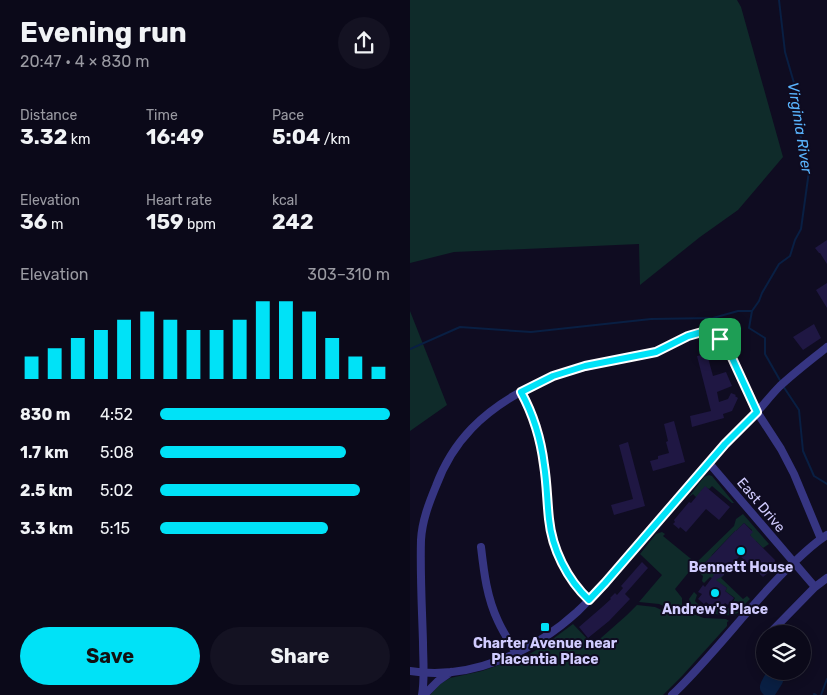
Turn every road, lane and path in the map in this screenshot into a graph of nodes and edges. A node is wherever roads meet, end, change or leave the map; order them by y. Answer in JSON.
{"nodes":[{"id":1,"x":827,"y":348,"type":"edge"},
{"id":2,"x":521,"y":392,"type":"junction"},
{"id":3,"x":757,"y":412,"type":"junction"},
{"id":4,"x":709,"y":463,"type":"junction"},
{"id":5,"x":824,"y":537,"type":"edge"},
{"id":6,"x":481,"y":548,"type":"dead end"},
{"id":7,"x":794,"y":563,"type":"junction"},
{"id":8,"x":827,"y":578,"type":"edge"},
{"id":9,"x":815,"y":587,"type":"junction"},
{"id":10,"x":589,"y":600,"type":"junction"},
{"id":11,"x":778,"y":625,"type":"edge"},
{"id":12,"x":516,"y":653,"type":"junction"},
{"id":13,"x":410,"y":671,"type":"edge"},
{"id":14,"x":453,"y":671,"type":"junction"},
{"id":15,"x":424,"y":672,"type":"junction"},
{"id":16,"x":423,"y":695,"type":"edge"},
{"id":17,"x":672,"y":695,"type":"edge"}],
"edges":[{"from":1,"to":3,"type":"street"},
{"from":2,"to":3,"type":"street"},
{"from":2,"to":10,"type":"street"},
{"from":2,"to":15,"type":"street"},
{"from":3,"to":4,"type":"street"},
{"from":3,"to":5,"type":"street"},
{"from":4,"to":7,"type":"street","name":"East Drive"},
{"from":4,"to":10,"type":"street"},
{"from":5,"to":7,"type":"street"},
{"from":6,"to":12,"type":"street"},
{"from":7,"to":9,"type":"street","name":"East Drive"},
{"from":7,"to":17,"type":"street"},
{"from":8,"to":9,"type":"street"},
{"from":9,"to":11,"type":"street"},
{"from":10,"to":12,"type":"street"},
{"from":12,"to":14,"type":"street"},
{"from":13,"to":15,"type":"street"},
{"from":14,"to":15,"type":"street"},
{"from":14,"to":16,"type":"street"},
{"from":15,"to":16,"type":"street"}]}
